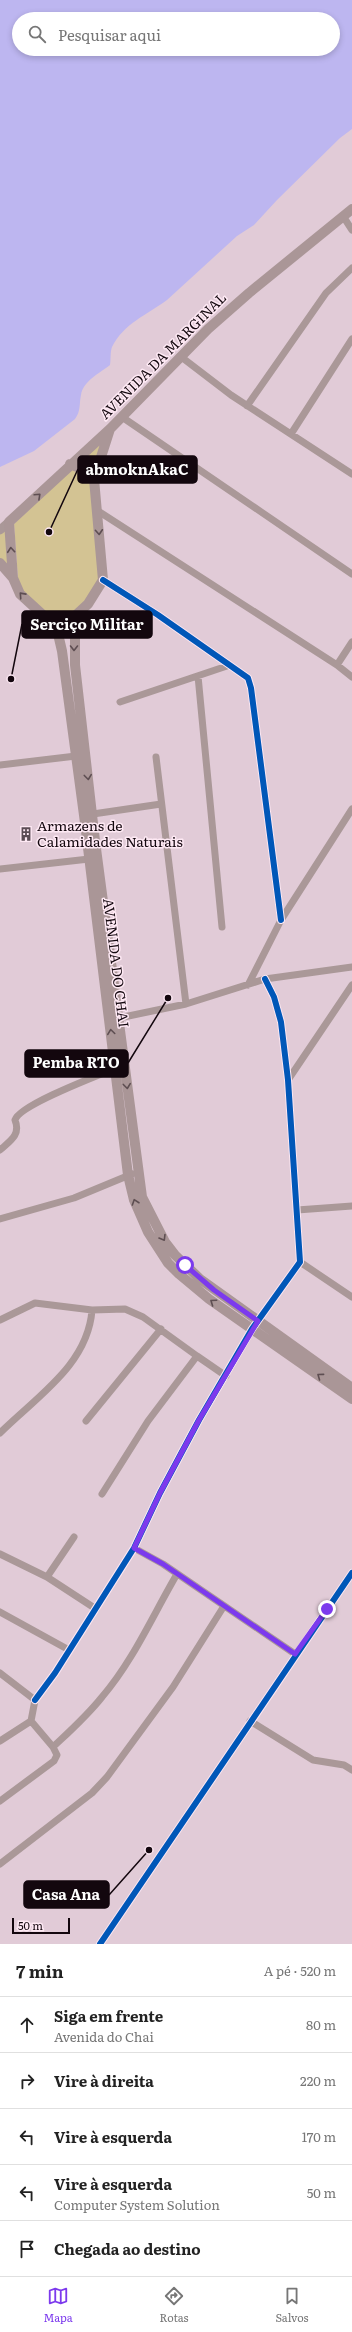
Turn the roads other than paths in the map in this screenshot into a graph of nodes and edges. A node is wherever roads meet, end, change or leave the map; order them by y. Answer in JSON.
{"nodes":[{"id":1,"x":352,"y":209,"type":"edge"},
{"id":2,"x":343,"y":216,"type":"junction"},
{"id":3,"x":352,"y":230,"type":"edge"},
{"id":4,"x":352,"y":268,"type":"edge"},
{"id":5,"x":352,"y":339,"type":"edge"},
{"id":6,"x":180,"y":356,"type":"junction"},
{"id":7,"x":247,"y":406,"type":"junction"},
{"id":8,"x":122,"y":417,"type":"junction"},
{"id":9,"x":110,"y":429,"type":"junction"},
{"id":10,"x":291,"y":434,"type":"junction"},
{"id":11,"x":70,"y":464,"type":"junction"},
{"id":12,"x":352,"y":474,"type":"edge"},
{"id":13,"x":94,"y":479,"type":"junction"},
{"id":14,"x":98,"y":511,"type":"junction"},
{"id":15,"x":9,"y":522,"type":"junction"},
{"id":16,"x":0,"y":530,"type":"edge"},
{"id":17,"x":0,"y":563,"type":"edge"},
{"id":18,"x":352,"y":574,"type":"edge"},
{"id":19,"x":13,"y":578,"type":"junction"},
{"id":20,"x":102,"y":580,"type":"junction"},
{"id":21,"x":82,"y":610,"type":"junction"},
{"id":22,"x":55,"y":621,"type":"junction"},
{"id":23,"x":352,"y":642,"type":"edge"},
{"id":24,"x":337,"y":664,"type":"junction"},
{"id":25,"x":227,"y":666,"type":"junction"},
{"id":26,"x":198,"y":676,"type":"junction"},
{"id":27,"x":352,"y":677,"type":"edge"},
{"id":28,"x":120,"y":702,"type":"dead end"},
{"id":29,"x":76,"y":756,"type":"junction"},
{"id":30,"x":156,"y":757,"type":"dead end"},
{"id":31,"x":0,"y":765,"type":"edge"},
{"id":32,"x":161,"y":804,"type":"junction"},
{"id":33,"x":352,"y":809,"type":"edge"},
{"id":34,"x":93,"y":814,"type":"junction"},
{"id":35,"x":89,"y":859,"type":"junction"},
{"id":36,"x":0,"y":870,"type":"edge"},
{"id":37,"x":281,"y":920,"type":"junction"},
{"id":38,"x":222,"y":927,"type":"dead end"},
{"id":39,"x":352,"y":967,"type":"edge"},
{"id":40,"x":265,"y":979,"type":"junction"},
{"id":41,"x":248,"y":985,"type":"junction"},
{"id":42,"x":352,"y":985,"type":"edge"},
{"id":43,"x":186,"y":1004,"type":"junction"},
{"id":44,"x":119,"y":1018,"type":"junction"},
{"id":45,"x":116,"y":1068,"type":"junction"},
{"id":46,"x":288,"y":1080,"type":"junction"},
{"id":47,"x":0,"y":1150,"type":"edge"},
{"id":48,"x":138,"y":1171,"type":"junction"},
{"id":49,"x":128,"y":1175,"type":"junction"},
{"id":50,"x":352,"y":1206,"type":"edge"},
{"id":51,"x":297,"y":1210,"type":"junction"},
{"id":52,"x":0,"y":1219,"type":"edge"},
{"id":53,"x":300,"y":1262,"type":"junction"},
{"id":54,"x":352,"y":1297,"type":"edge"},
{"id":55,"x":92,"y":1310,"type":"junction"},
{"id":56,"x":0,"y":1320,"type":"edge"},
{"id":57,"x":255,"y":1325,"type":"junction"},
{"id":58,"x":161,"y":1329,"type":"junction"},
{"id":59,"x":197,"y":1356,"type":"junction"},
{"id":60,"x":226,"y":1376,"type":"junction"},
{"id":61,"x":352,"y":1388,"type":"edge"},
{"id":62,"x":352,"y":1399,"type":"edge"},
{"id":63,"x":86,"y":1421,"type":"dead end"},
{"id":64,"x":0,"y":1433,"type":"edge"},
{"id":65,"x":102,"y":1494,"type":"dead end"},
{"id":66,"x":74,"y":1537,"type":"dead end"},
{"id":67,"x":134,"y":1548,"type":"junction"},
{"id":68,"x":0,"y":1554,"type":"edge"},
{"id":69,"x":352,"y":1573,"type":"edge"},
{"id":70,"x":177,"y":1574,"type":"junction"},
{"id":71,"x":47,"y":1577,"type":"junction"},
{"id":72,"x":224,"y":1606,"type":"junction"},
{"id":73,"x":96,"y":1608,"type":"junction"},
{"id":74,"x":0,"y":1612,"type":"edge"},
{"id":75,"x":69,"y":1650,"type":"junction"},
{"id":76,"x":295,"y":1654,"type":"junction"},
{"id":77,"x":0,"y":1673,"type":"edge"},
{"id":78,"x":3,"y":1680,"type":"edge"},
{"id":79,"x":35,"y":1700,"type":"junction"},
{"id":80,"x":31,"y":1721,"type":"junction"},
{"id":81,"x":250,"y":1721,"type":"junction"},
{"id":82,"x":0,"y":1741,"type":"edge"},
{"id":83,"x":53,"y":1747,"type":"junction"},
{"id":84,"x":352,"y":1770,"type":"edge"},
{"id":85,"x":0,"y":1800,"type":"edge"},
{"id":86,"x":0,"y":1864,"type":"edge"},
{"id":87,"x":101,"y":1944,"type":"edge"}],
"edges":[{"from":1,"to":2,"type":"main road","name":"AVENIDA DA MARGINAL"},
{"from":2,"to":3,"type":"street"},
{"from":2,"to":6,"type":"main road","name":"AVENIDA DA MARGINAL"},
{"from":4,"to":7,"type":"street"},
{"from":5,"to":10,"type":"street"},
{"from":6,"to":7,"type":"street"},
{"from":6,"to":8,"type":"main road","name":"AVENIDA DA MARGINAL"},
{"from":7,"to":10,"type":"street"},
{"from":8,"to":9,"type":"main road","name":"AVENIDA DA MARGINAL"},
{"from":8,"to":18,"type":"street"},
{"from":9,"to":11,"type":"main road","name":"AVENIDA DA MARGINAL"},
{"from":9,"to":13,"type":"main road"},
{"from":10,"to":12,"type":"street"},
{"from":11,"to":13,"type":"main road"},
{"from":15,"to":11,"type":"main road","name":"AVENIDA DA MARGINAL","one_way":true},
{"from":13,"to":14,"type":"main road"},
{"from":14,"to":20,"type":"main road","one_way":true},
{"from":14,"to":24,"type":"street"},
{"from":15,"to":16,"type":"street","name":"AVENIDA DA MARGINAL"},
{"from":19,"to":15,"type":"main road","one_way":true},
{"from":17,"to":19,"type":"main road"},
{"from":22,"to":19,"type":"main road","one_way":true},
{"from":20,"to":21,"type":"main road","name":"AVENIDA DO CHAI"},
{"from":20,"to":25,"type":"street"},
{"from":21,"to":22,"type":"main road","name":"AVENIDA DO CHAI"},
{"from":21,"to":34,"type":"main road","name":"AVENIDA DO CHAI","one_way":true},
{"from":22,"to":29,"type":"main road","name":"AVENIDA DO CHAI"},
{"from":23,"to":24,"type":"street"},
{"from":24,"to":27,"type":"street"},
{"from":25,"to":26,"type":"street"},
{"from":25,"to":37,"type":"street"},
{"from":26,"to":28,"type":"street"},
{"from":26,"to":38,"type":"street"},
{"from":29,"to":31,"type":"street"},
{"from":29,"to":35,"type":"main road","name":"AVENIDA DO CHAI"},
{"from":30,"to":32,"type":"street"},
{"from":32,"to":34,"type":"street"},
{"from":32,"to":43,"type":"street"},
{"from":33,"to":37,"type":"street"},
{"from":34,"to":44,"type":"main road","name":"AVENIDA DO CHAI"},
{"from":35,"to":36,"type":"street"},
{"from":45,"to":35,"type":"main road","name":"AVENIDA DO CHAI","one_way":true},
{"from":37,"to":41,"type":"street"},
{"from":39,"to":40,"type":"street"},
{"from":40,"to":41,"type":"street"},
{"from":40,"to":46,"type":"street"},
{"from":41,"to":43,"type":"street"},
{"from":42,"to":46,"type":"street"},
{"from":43,"to":44,"type":"street"},
{"from":44,"to":48,"type":"main road","name":"AVENIDA DO CHAI","one_way":true},
{"from":45,"to":47,"type":"street"},
{"from":45,"to":49,"type":"main road","name":"AVENIDA DO CHAI"},
{"from":46,"to":51,"type":"street"},
{"from":48,"to":49,"type":"street"},
{"from":48,"to":57,"type":"main road","name":"AVENIDA DO CHAI","one_way":true},
{"from":49,"to":52,"type":"street"},
{"from":57,"to":49,"type":"main road","name":"AVENIDA DO CHAI","one_way":true},
{"from":50,"to":51,"type":"street"},
{"from":51,"to":53,"type":"street"},
{"from":53,"to":54,"type":"street"},
{"from":53,"to":57,"type":"street"},
{"from":55,"to":56,"type":"street"},
{"from":55,"to":58,"type":"street"},
{"from":55,"to":64,"type":"street"},
{"from":57,"to":60,"type":"street"},
{"from":57,"to":61,"type":"main road","name":"AVENIDA DO CHAI"},
{"from":62,"to":57,"type":"main road","name":"AVENIDA DO CHAI","one_way":true},
{"from":58,"to":59,"type":"street"},
{"from":58,"to":63,"type":"street"},
{"from":59,"to":60,"type":"street"},
{"from":59,"to":65,"type":"street"},
{"from":60,"to":67,"type":"street"},
{"from":66,"to":71,"type":"street"},
{"from":67,"to":70,"type":"street"},
{"from":67,"to":73,"type":"street"},
{"from":68,"to":71,"type":"street"},
{"from":69,"to":76,"type":"street"},
{"from":70,"to":72,"type":"street"},
{"from":70,"to":83,"type":"street"},
{"from":71,"to":73,"type":"street"},
{"from":72,"to":76,"type":"street"},
{"from":72,"to":86,"type":"street"},
{"from":73,"to":75,"type":"street"},
{"from":74,"to":75,"type":"street"},
{"from":75,"to":79,"type":"street"},
{"from":76,"to":81,"type":"street"},
{"from":77,"to":78,"type":"street"},
{"from":78,"to":79,"type":"street"},
{"from":79,"to":80,"type":"street"},
{"from":80,"to":82,"type":"street"},
{"from":80,"to":83,"type":"street"},
{"from":81,"to":84,"type":"street"},
{"from":81,"to":87,"type":"street"},
{"from":83,"to":85,"type":"street"}]}
